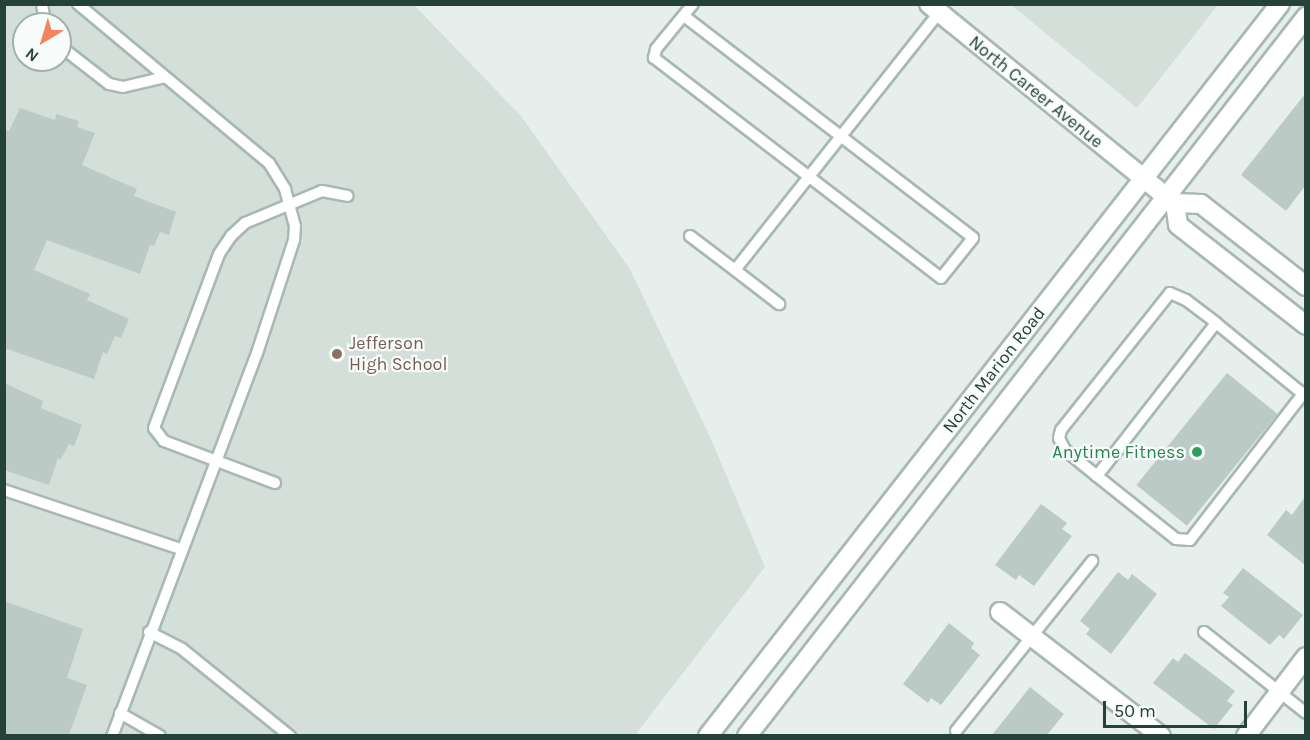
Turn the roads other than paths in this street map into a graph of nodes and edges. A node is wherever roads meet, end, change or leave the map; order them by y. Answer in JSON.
{"nodes":[{"id":1,"x":78,"y":4,"type":"edge"},
{"id":2,"x":693,"y":4,"type":"edge"},
{"id":3,"x":1280,"y":4,"type":"edge"},
{"id":4,"x":934,"y":9,"type":"edge"},
{"id":5,"x":684,"y":16,"type":"junction"},
{"id":6,"x":1305,"y":17,"type":"edge"},
{"id":7,"x":72,"y":55,"type":"edge"},
{"id":8,"x":165,"y":77,"type":"junction"},
{"id":9,"x":841,"y":135,"type":"junction"},
{"id":10,"x":808,"y":176,"type":"junction"},
{"id":11,"x":1144,"y":179,"type":"junction"},
{"id":12,"x":348,"y":196,"type":"dead end"},
{"id":13,"x":1170,"y":199,"type":"junction"},
{"id":14,"x":291,"y":204,"type":"junction"},
{"id":15,"x":690,"y":236,"type":"dead end"},
{"id":16,"x":735,"y":270,"type":"junction"},
{"id":17,"x":1305,"y":286,"type":"edge"},
{"id":18,"x":779,"y":304,"type":"dead end"},
{"id":19,"x":1216,"y":323,"type":"junction"},
{"id":20,"x":1305,"y":325,"type":"edge"},
{"id":21,"x":1304,"y":393,"type":"edge"},
{"id":22,"x":216,"y":461,"type":"junction"},
{"id":23,"x":1097,"y":476,"type":"junction"},
{"id":24,"x":275,"y":483,"type":"dead end"},
{"id":25,"x":4,"y":489,"type":"edge"},
{"id":26,"x":180,"y":549,"type":"junction"},
{"id":27,"x":1092,"y":561,"type":"dead end"},
{"id":28,"x":1000,"y":612,"type":"dead end"},
{"id":29,"x":149,"y":632,"type":"junction"},
{"id":30,"x":1204,"y":632,"type":"dead end"},
{"id":31,"x":1032,"y":636,"type":"junction"},
{"id":32,"x":1305,"y":657,"type":"edge"},
{"id":33,"x":1279,"y":692,"type":"junction"},
{"id":34,"x":120,"y":713,"type":"junction"},
{"id":35,"x":1305,"y":713,"type":"edge"},
{"id":36,"x":956,"y":731,"type":"dead end"},
{"id":37,"x":112,"y":735,"type":"edge"},
{"id":38,"x":160,"y":735,"type":"edge"},
{"id":39,"x":290,"y":735,"type":"edge"},
{"id":40,"x":708,"y":735,"type":"edge"},
{"id":41,"x":747,"y":735,"type":"edge"},
{"id":42,"x":1161,"y":735,"type":"edge"},
{"id":43,"x":1246,"y":735,"type":"edge"}],
"edges":[{"from":1,"to":8,"type":"lane"},
{"from":2,"to":5,"type":"lane"},
{"from":3,"to":11,"type":"main road","name":"North Marion Road"},
{"from":4,"to":9,"type":"lane"},
{"from":4,"to":11,"type":"main road","name":"North Career Avenue"},
{"from":5,"to":9,"type":"lane"},
{"from":5,"to":10,"type":"lane"},
{"from":6,"to":13,"type":"main road","name":"North Marion Road"},
{"from":7,"to":8,"type":"lane"},
{"from":8,"to":14,"type":"lane"},
{"from":9,"to":10,"type":"lane"},
{"from":9,"to":10,"type":"lane"},
{"from":10,"to":16,"type":"lane"},
{"from":11,"to":13,"type":"main road","name":"North Career Avenue"},
{"from":11,"to":40,"type":"main road","name":"North Marion Road"},
{"from":12,"to":14,"type":"lane"},
{"from":13,"to":17,"type":"main road"},
{"from":13,"to":20,"type":"main road"},
{"from":13,"to":41,"type":"main road","name":"North Marion Road"},
{"from":14,"to":22,"type":"lane"},
{"from":14,"to":22,"type":"lane"},
{"from":15,"to":16,"type":"lane"},
{"from":16,"to":18,"type":"lane"},
{"from":19,"to":21,"type":"lane"},
{"from":19,"to":23,"type":"lane"},
{"from":19,"to":23,"type":"lane"},
{"from":21,"to":23,"type":"lane"},
{"from":22,"to":24,"type":"lane"},
{"from":22,"to":26,"type":"lane"},
{"from":25,"to":26,"type":"lane"},
{"from":26,"to":29,"type":"lane"},
{"from":27,"to":31,"type":"lane"},
{"from":28,"to":31,"type":"main road"},
{"from":29,"to":34,"type":"lane"},
{"from":29,"to":39,"type":"lane"},
{"from":30,"to":33,"type":"lane"},
{"from":31,"to":36,"type":"lane"},
{"from":31,"to":42,"type":"main road"},
{"from":32,"to":33,"type":"main road"},
{"from":33,"to":35,"type":"lane"},
{"from":33,"to":43,"type":"main road"},
{"from":34,"to":37,"type":"lane"},
{"from":34,"to":38,"type":"lane"}]}
